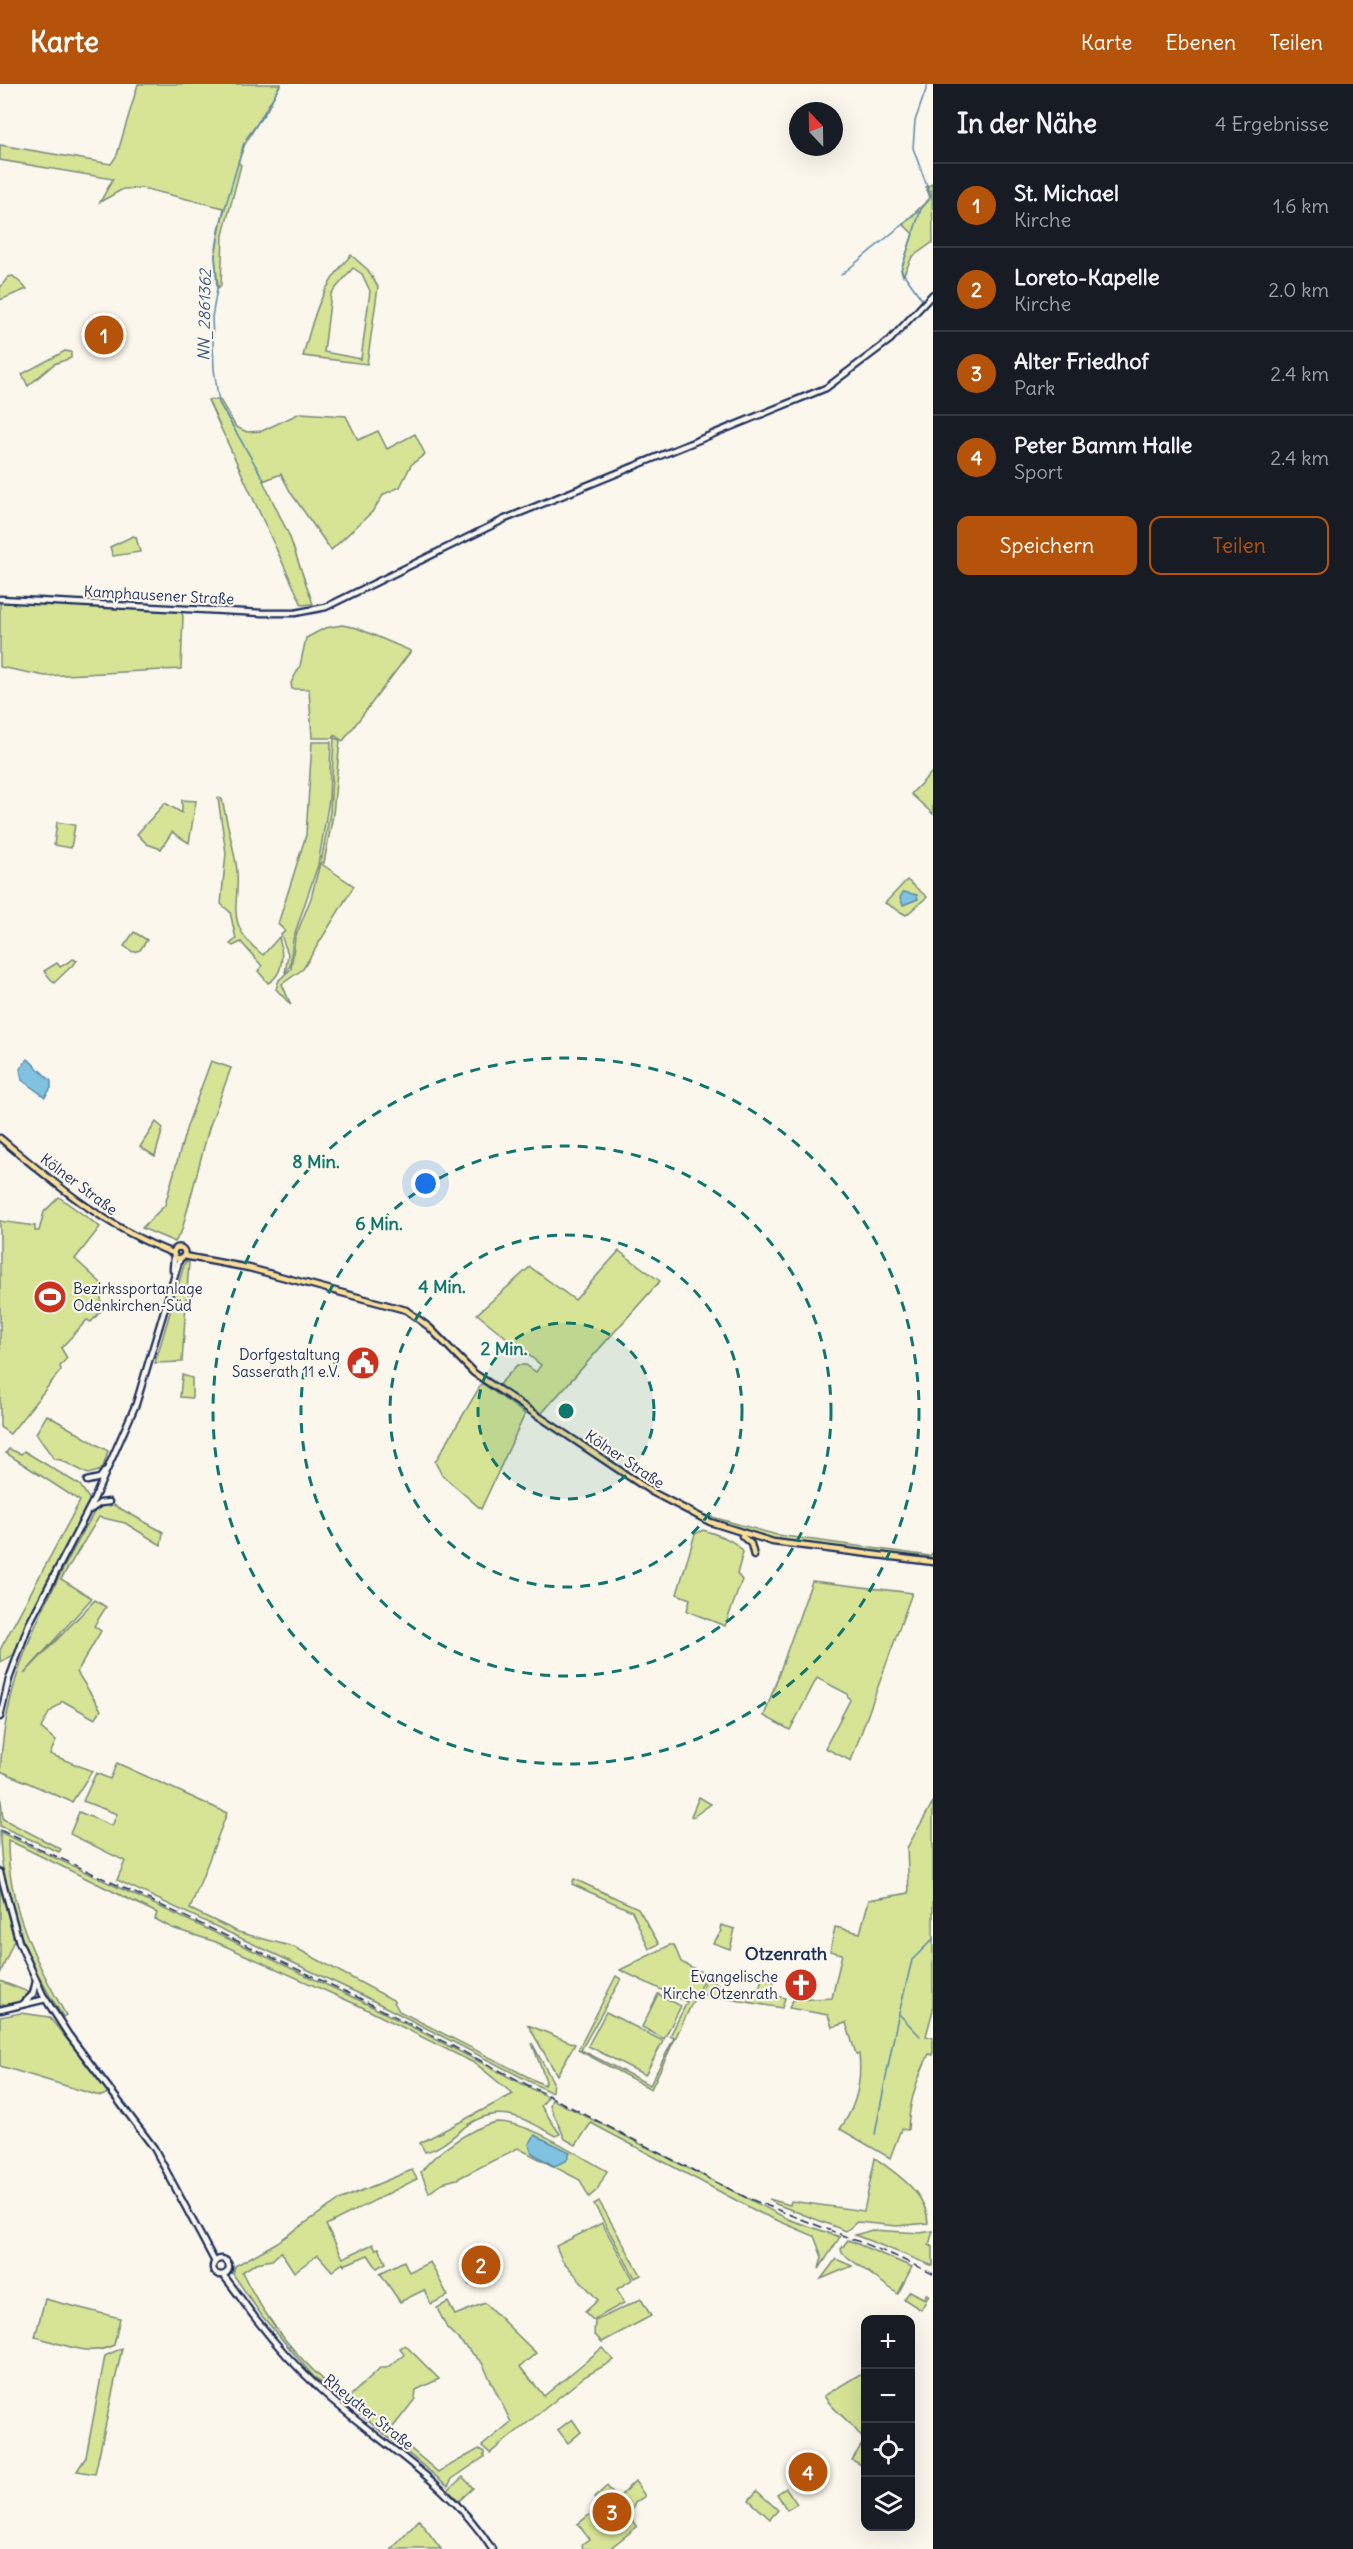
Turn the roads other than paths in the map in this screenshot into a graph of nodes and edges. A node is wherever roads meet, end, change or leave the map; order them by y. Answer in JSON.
{"nodes":[{"id":1,"x":933,"y":294,"type":"edge"},
{"id":2,"x":0,"y":599,"type":"edge"},
{"id":3,"x":0,"y":1138,"type":"edge"},
{"id":4,"x":174,"y":1253,"type":"junction"},
{"id":5,"x":182,"y":1255,"type":"junction"},
{"id":6,"x":173,"y":1276,"type":"junction"},
{"id":7,"x":117,"y":1448,"type":"junction"},
{"id":8,"x":87,"y":1481,"type":"dead end"},
{"id":9,"x":109,"y":1502,"type":"dead end"},
{"id":10,"x":88,"y":1512,"type":"junction"},
{"id":11,"x":741,"y":1534,"type":"junction"},
{"id":12,"x":754,"y":1556,"type":"dead end"},
{"id":13,"x":933,"y":1562,"type":"edge"},
{"id":14,"x":0,"y":1717,"type":"edge"},
{"id":15,"x":0,"y":1872,"type":"edge"},
{"id":16,"x":36,"y":1981,"type":"junction"},
{"id":17,"x":46,"y":1999,"type":"junction"},
{"id":18,"x":18,"y":2006,"type":"junction"},
{"id":19,"x":0,"y":2010,"type":"edge"},
{"id":20,"x":217,"y":2261,"type":"junction"},
{"id":21,"x":225,"y":2274,"type":"junction"},
{"id":22,"x":492,"y":2549,"type":"edge"}],
"edges":[{"from":1,"to":2,"type":"main road","name":"Kamphausener Straße"},
{"from":3,"to":4,"type":"main road","name":"Kölner Straße"},
{"from":4,"to":5,"type":"main road","name":"Kölner Straße"},
{"from":4,"to":5,"type":"main road","name":"Kölner Straße"},
{"from":4,"to":6,"type":"main road"},
{"from":5,"to":6,"type":"main road"},
{"from":5,"to":11,"type":"main road","name":"Kölner Straße"},
{"from":6,"to":7,"type":"main road"},
{"from":7,"to":8,"type":"main road"},
{"from":7,"to":10,"type":"main road"},
{"from":9,"to":10,"type":"main road"},
{"from":10,"to":14,"type":"main road"},
{"from":11,"to":12,"type":"main road"},
{"from":11,"to":13,"type":"main road","name":"Kölner Straße"},
{"from":15,"to":16,"type":"main road"},
{"from":16,"to":17,"type":"main road"},
{"from":16,"to":18,"type":"main road"},
{"from":17,"to":18,"type":"main road"},
{"from":17,"to":20,"type":"main road"},
{"from":18,"to":19,"type":"main road"},
{"from":20,"to":21,"type":"main road"},
{"from":20,"to":21,"type":"main road"},
{"from":21,"to":22,"type":"main road","name":"Rheydter Straße"}]}
